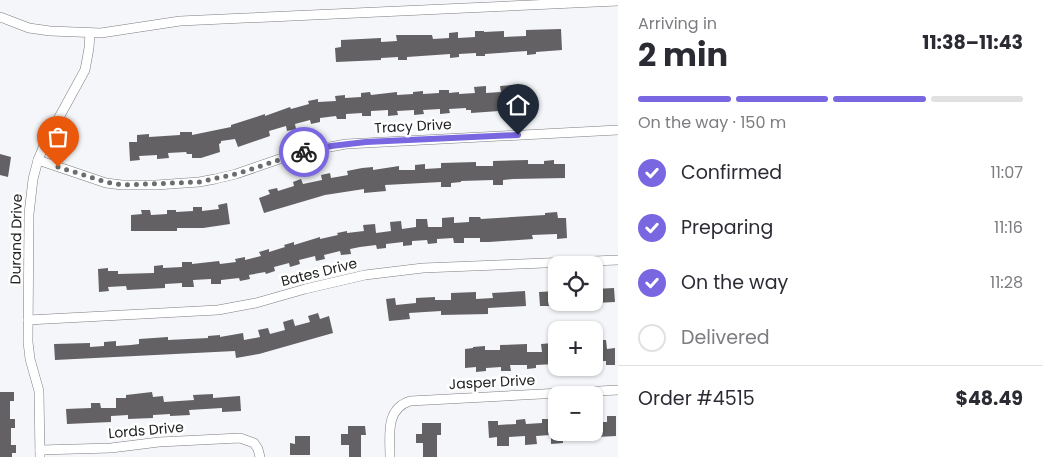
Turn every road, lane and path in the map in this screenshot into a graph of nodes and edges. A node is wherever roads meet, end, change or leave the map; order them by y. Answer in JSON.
{"nodes":[{"id":1,"x":618,"y":1,"type":"edge"},
{"id":2,"x":0,"y":18,"type":"edge"},
{"id":3,"x":90,"y":33,"type":"junction"},
{"id":4,"x":618,"y":130,"type":"edge"},
{"id":5,"x":38,"y":160,"type":"junction"},
{"id":6,"x":618,"y":260,"type":"edge"},
{"id":7,"x":28,"y":320,"type":"junction"},
{"id":8,"x":618,"y":390,"type":"edge"},
{"id":9,"x":40,"y":454,"type":"edge"},
{"id":10,"x":260,"y":457,"type":"edge"},
{"id":11,"x":390,"y":457,"type":"edge"}],
"edges":[{"from":1,"to":3,"type":"street"},
{"from":2,"to":3,"type":"street"},
{"from":3,"to":5,"type":"street","name":"Durand Drive"},
{"from":4,"to":5,"type":"street","name":"Tracy Drive"},
{"from":5,"to":7,"type":"street","name":"Durand Drive"},
{"from":6,"to":7,"type":"street","name":"Bates Drive"},
{"from":7,"to":9,"type":"street","name":"Durand Drive"},
{"from":8,"to":11,"type":"street","name":"Jasper Drive"},
{"from":9,"to":10,"type":"street","name":"Lords Drive"}]}
